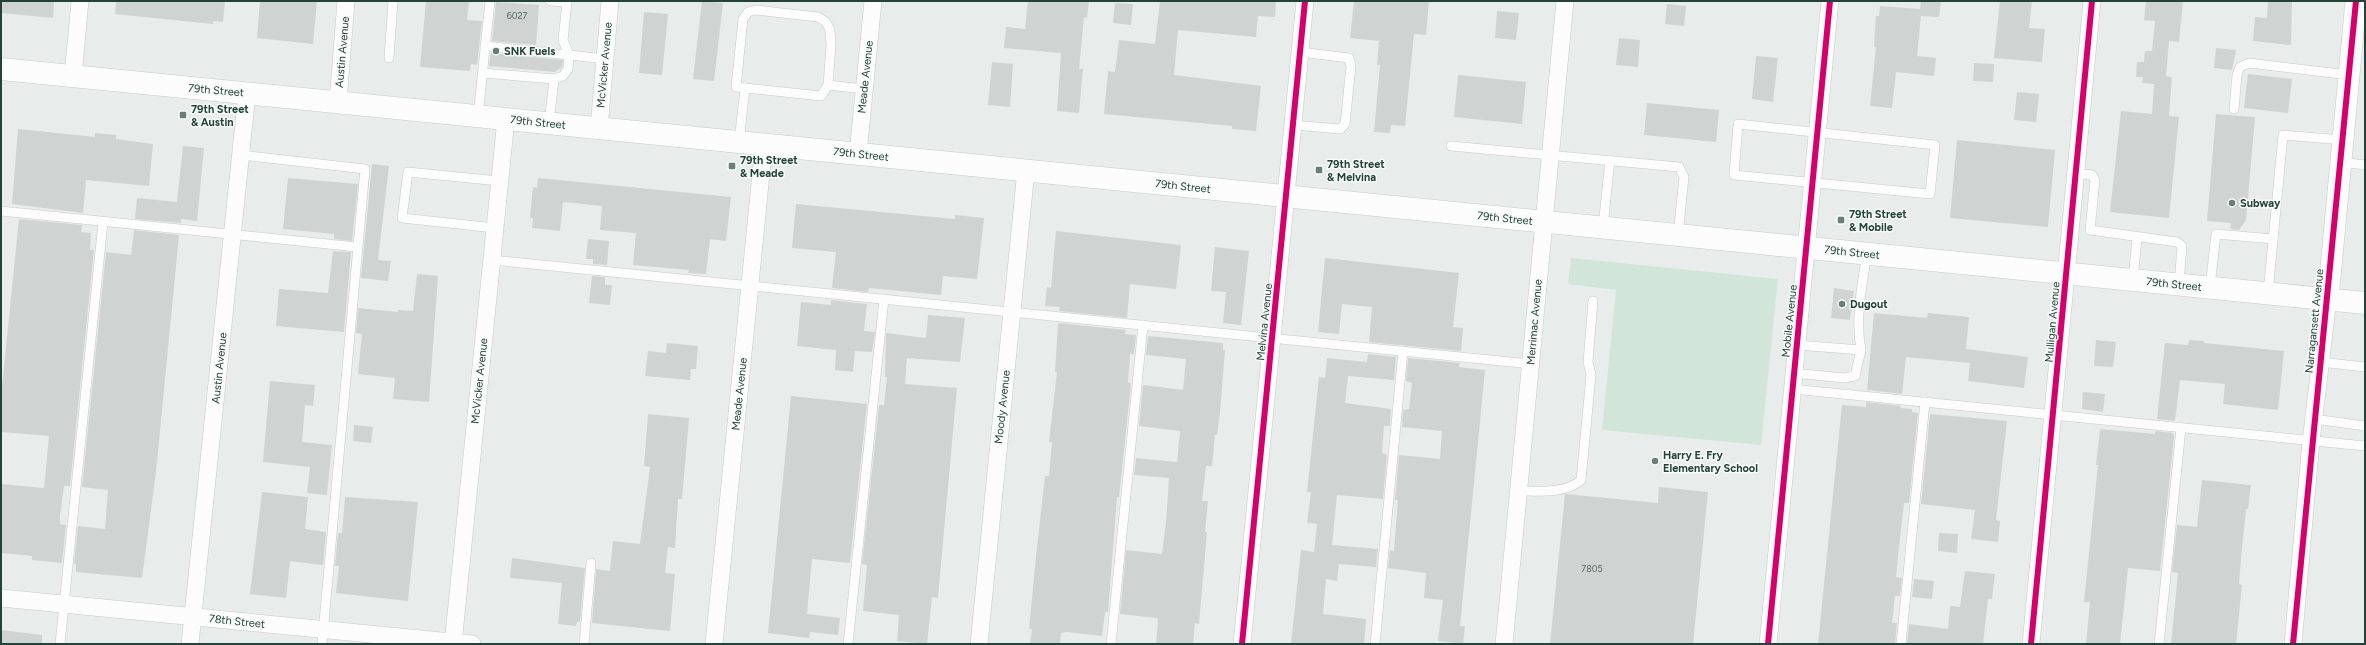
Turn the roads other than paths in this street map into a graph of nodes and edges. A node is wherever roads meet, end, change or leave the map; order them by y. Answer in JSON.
{"nodes":[{"id":1,"x":80,"y":1,"type":"edge"},
{"id":2,"x":346,"y":1,"type":"edge"},
{"id":3,"x":393,"y":1,"type":"edge"},
{"id":4,"x":490,"y":1,"type":"edge"},
{"id":5,"x":550,"y":1,"type":"edge"},
{"id":6,"x":610,"y":1,"type":"edge"},
{"id":7,"x":873,"y":1,"type":"edge"},
{"id":8,"x":1305,"y":1,"type":"edge"},
{"id":9,"x":1565,"y":1,"type":"edge"},
{"id":10,"x":1830,"y":1,"type":"edge"},
{"id":11,"x":2092,"y":1,"type":"edge"},
{"id":12,"x":2356,"y":1,"type":"edge"},
{"id":13,"x":486,"y":46,"type":"junction"},
{"id":14,"x":1300,"y":52,"type":"junction"},
{"id":15,"x":569,"y":55,"type":"junction"},
{"id":16,"x":389,"y":58,"type":"dead end"},
{"id":17,"x":605,"y":59,"type":"junction"},
{"id":18,"x":1,"y":69,"type":"edge"},
{"id":19,"x":483,"y":73,"type":"junction"},
{"id":20,"x":2349,"y":75,"type":"junction"},
{"id":21,"x":72,"y":76,"type":"junction"},
{"id":22,"x":554,"y":78,"type":"junction"},
{"id":23,"x":828,"y":85,"type":"junction"},
{"id":24,"x":740,"y":88,"type":"junction"},
{"id":25,"x":864,"y":90,"type":"junction"},
{"id":26,"x":247,"y":93,"type":"junction"},
{"id":27,"x":338,"y":102,"type":"junction"},
{"id":28,"x":2234,"y":109,"type":"dead end"},
{"id":29,"x":478,"y":116,"type":"junction"},
{"id":30,"x":506,"y":119,"type":"junction"},
{"id":31,"x":549,"y":123,"type":"junction"},
{"id":32,"x":1293,"y":125,"type":"junction"},
{"id":33,"x":599,"y":128,"type":"junction"},
{"id":34,"x":1818,"y":131,"type":"junction"},
{"id":35,"x":2342,"y":140,"type":"junction"},
{"id":36,"x":739,"y":142,"type":"junction"},
{"id":37,"x":764,"y":144,"type":"junction"},
{"id":38,"x":1451,"y":146,"type":"dead end"},
{"id":39,"x":858,"y":154,"type":"junction"},
{"id":40,"x":241,"y":155,"type":"junction"},
{"id":41,"x":1550,"y":155,"type":"junction"},
{"id":42,"x":1610,"y":160,"type":"junction"},
{"id":43,"x":2340,"y":162,"type":"junction"},
{"id":44,"x":2365,"y":165,"type":"edge"},
{"id":45,"x":1026,"y":170,"type":"junction"},
{"id":46,"x":2076,"y":173,"type":"junction"},
{"id":47,"x":499,"y":181,"type":"junction"},
{"id":48,"x":1813,"y":182,"type":"junction"},
{"id":49,"x":1286,"y":196,"type":"junction"},
{"id":50,"x":1,"y":212,"type":"edge"},
{"id":51,"x":102,"y":222,"type":"junction"},
{"id":52,"x":1544,"y":222,"type":"junction"},
{"id":53,"x":1603,"y":227,"type":"junction"},
{"id":54,"x":495,"y":228,"type":"junction"},
{"id":55,"x":232,"y":234,"type":"junction"},
{"id":56,"x":1678,"y":235,"type":"junction"},
{"id":57,"x":2137,"y":238,"type":"junction"},
{"id":58,"x":2273,"y":239,"type":"junction"},
{"id":59,"x":357,"y":247,"type":"junction"},
{"id":60,"x":1807,"y":248,"type":"junction"},
{"id":61,"x":1867,"y":253,"type":"junction"},
{"id":62,"x":492,"y":260,"type":"junction"},
{"id":63,"x":2067,"y":273,"type":"junction"},
{"id":64,"x":2133,"y":280,"type":"junction"},
{"id":65,"x":2179,"y":284,"type":"junction"},
{"id":66,"x":750,"y":286,"type":"junction"},
{"id":67,"x":2210,"y":288,"type":"junction"},
{"id":68,"x":2268,"y":293,"type":"junction"},
{"id":69,"x":884,"y":299,"type":"junction"},
{"id":70,"x":2328,"y":299,"type":"junction"},
{"id":71,"x":1593,"y":301,"type":"dead end"},
{"id":72,"x":2365,"y":303,"type":"edge"},
{"id":73,"x":1012,"y":312,"type":"junction"},
{"id":74,"x":1143,"y":325,"type":"junction"},
{"id":75,"x":1273,"y":338,"type":"junction"},
{"id":76,"x":1797,"y":345,"type":"junction"},
{"id":77,"x":1861,"y":350,"type":"junction"},
{"id":78,"x":1403,"y":351,"type":"junction"},
{"id":79,"x":2320,"y":362,"type":"junction"},
{"id":80,"x":1530,"y":364,"type":"junction"},
{"id":81,"x":2365,"y":367,"type":"edge"},
{"id":82,"x":1793,"y":381,"type":"junction"},
{"id":83,"x":1925,"y":402,"type":"junction"},
{"id":84,"x":2053,"y":415,"type":"junction"},
{"id":85,"x":2314,"y":419,"type":"junction"},
{"id":86,"x":2365,"y":426,"type":"edge"},
{"id":87,"x":2181,"y":428,"type":"junction"},
{"id":88,"x":2311,"y":441,"type":"junction"},
{"id":89,"x":2365,"y":446,"type":"edge"},
{"id":90,"x":1518,"y":490,"type":"junction"},
{"id":91,"x":591,"y":563,"type":"dead end"},
{"id":92,"x":1,"y":598,"type":"edge"},
{"id":93,"x":64,"y":604,"type":"junction"},
{"id":94,"x":193,"y":616,"type":"junction"},
{"id":95,"x":323,"y":637,"type":"edge"},
{"id":96,"x":453,"y":643,"type":"edge"},
{"id":97,"x":60,"y":644,"type":"edge"},
{"id":98,"x":190,"y":644,"type":"edge"},
{"id":99,"x":472,"y":644,"type":"edge"},
{"id":100,"x":584,"y":644,"type":"edge"},
{"id":101,"x":714,"y":644,"type":"edge"},
{"id":102,"x":848,"y":644,"type":"edge"},
{"id":103,"x":979,"y":644,"type":"edge"},
{"id":104,"x":1111,"y":644,"type":"edge"},
{"id":105,"x":1242,"y":644,"type":"edge"},
{"id":106,"x":1375,"y":644,"type":"edge"},
{"id":107,"x":1504,"y":644,"type":"edge"},
{"id":108,"x":1768,"y":644,"type":"edge"},
{"id":109,"x":1901,"y":644,"type":"edge"},
{"id":110,"x":2031,"y":644,"type":"edge"},
{"id":111,"x":2159,"y":644,"type":"edge"},
{"id":112,"x":2293,"y":644,"type":"edge"}],
"edges":[{"from":1,"to":21,"type":"street"},
{"from":2,"to":27,"type":"street","name":"Austin Avenue"},
{"from":3,"to":16,"type":"lane"},
{"from":4,"to":13,"type":"lane"},
{"from":5,"to":15,"type":"lane"},
{"from":6,"to":17,"type":"street","name":"McVicker Avenue"},
{"from":7,"to":25,"type":"street","name":"Meade Avenue"},
{"from":8,"to":14,"type":"street","name":"Melvina Avenue"},
{"from":9,"to":41,"type":"street","name":"Merrimac Avenue"},
{"from":10,"to":34,"type":"street","name":"Mobile Avenue"},
{"from":11,"to":46,"type":"street","name":"Mulligan Avenue"},
{"from":12,"to":20,"type":"street","name":"Narragansett Avenue"},
{"from":13,"to":15,"type":"lane"},
{"from":13,"to":19,"type":"lane"},
{"from":14,"to":32,"type":"street","name":"Melvina Avenue"},
{"from":14,"to":32,"type":"lane"},
{"from":15,"to":17,"type":"lane"},
{"from":15,"to":22,"type":"lane"},
{"from":17,"to":33,"type":"street","name":"McVicker Avenue"},
{"from":18,"to":21,"type":"main road","name":"79th Street"},
{"from":19,"to":22,"type":"lane"},
{"from":19,"to":29,"type":"lane"},
{"from":20,"to":28,"type":"lane"},
{"from":20,"to":35,"type":"street","name":"Narragansett Avenue"},
{"from":21,"to":26,"type":"main road","name":"79th Street"},
{"from":22,"to":31,"type":"lane"},
{"from":23,"to":24,"type":"lane"},
{"from":23,"to":24,"type":"lane"},
{"from":23,"to":25,"type":"lane"},
{"from":24,"to":36,"type":"lane"},
{"from":25,"to":39,"type":"street","name":"Meade Avenue"},
{"from":26,"to":27,"type":"main road","name":"79th Street"},
{"from":26,"to":40,"type":"street","name":"Austin Avenue"},
{"from":27,"to":29,"type":"main road","name":"79th Street"},
{"from":29,"to":30,"type":"main road","name":"79th Street"},
{"from":30,"to":31,"type":"main road","name":"79th Street"},
{"from":30,"to":47,"type":"street","name":"McVicker Avenue"},
{"from":31,"to":33,"type":"main road","name":"79th Street"},
{"from":32,"to":49,"type":"street","name":"Melvina Avenue"},
{"from":33,"to":36,"type":"main road","name":"79th Street"},
{"from":34,"to":48,"type":"street","name":"Mobile Avenue"},
{"from":34,"to":48,"type":"lane"},
{"from":34,"to":48,"type":"lane"},
{"from":35,"to":43,"type":"street","name":"Narragansett Avenue"},
{"from":35,"to":58,"type":"lane"},
{"from":36,"to":37,"type":"main road","name":"79th Street"},
{"from":37,"to":39,"type":"main road","name":"79th Street"},
{"from":37,"to":66,"type":"street","name":"Meade Avenue"},
{"from":38,"to":41,"type":"lane"},
{"from":39,"to":45,"type":"main road","name":"79th Street"},
{"from":40,"to":55,"type":"street","name":"Austin Avenue"},
{"from":40,"to":59,"type":"lane"},
{"from":41,"to":42,"type":"lane"},
{"from":41,"to":52,"type":"street","name":"Merrimac Avenue"},
{"from":42,"to":53,"type":"lane"},
{"from":42,"to":56,"type":"lane"},
{"from":43,"to":44,"type":"lane"},
{"from":43,"to":70,"type":"street","name":"Narragansett Avenue"},
{"from":45,"to":49,"type":"main road","name":"79th Street"},
{"from":45,"to":73,"type":"street","name":"Moody Avenue"},
{"from":46,"to":57,"type":"lane"},
{"from":46,"to":63,"type":"street","name":"Mulligan Avenue"},
{"from":47,"to":54,"type":"street","name":"McVicker Avenue"},
{"from":47,"to":54,"type":"lane"},
{"from":48,"to":60,"type":"street","name":"Mobile Avenue"},
{"from":49,"to":52,"type":"main road","name":"79th Street"},
{"from":49,"to":75,"type":"street","name":"Melvina Avenue"},
{"from":50,"to":51,"type":"lane"},
{"from":51,"to":55,"type":"lane"},
{"from":51,"to":93,"type":"lane"},
{"from":52,"to":53,"type":"main road","name":"79th Street"},
{"from":52,"to":80,"type":"street","name":"Merrimac Avenue"},
{"from":53,"to":56,"type":"main road","name":"79th Street"},
{"from":54,"to":62,"type":"street","name":"McVicker Avenue"},
{"from":55,"to":59,"type":"lane"},
{"from":55,"to":94,"type":"street","name":"Austin Avenue"},
{"from":56,"to":60,"type":"main road","name":"79th Street"},
{"from":57,"to":64,"type":"lane"},
{"from":57,"to":65,"type":"lane"},
{"from":58,"to":67,"type":"lane"},
{"from":58,"to":68,"type":"lane"},
{"from":59,"to":95,"type":"lane"},
{"from":60,"to":61,"type":"main road","name":"79th Street"},
{"from":60,"to":76,"type":"street","name":"Mobile Avenue"},
{"from":61,"to":63,"type":"main road","name":"79th Street"},
{"from":61,"to":77,"type":"lane"},
{"from":62,"to":66,"type":"lane"},
{"from":62,"to":96,"type":"street","name":"McVicker Avenue"},
{"from":63,"to":64,"type":"main road","name":"79th Street"},
{"from":63,"to":84,"type":"street","name":"Mulligan Avenue"},
{"from":64,"to":65,"type":"main road","name":"79th Street"},
{"from":65,"to":67,"type":"main road","name":"79th Street"},
{"from":66,"to":69,"type":"lane"},
{"from":66,"to":101,"type":"street","name":"Meade Avenue"},
{"from":67,"to":68,"type":"main road","name":"79th Street"},
{"from":68,"to":70,"type":"main road","name":"79th Street"},
{"from":69,"to":73,"type":"lane"},
{"from":69,"to":102,"type":"lane"},
{"from":70,"to":72,"type":"main road","name":"79th Street"},
{"from":70,"to":79,"type":"street","name":"Narragansett Avenue"},
{"from":71,"to":90,"type":"lane"},
{"from":73,"to":74,"type":"lane"},
{"from":73,"to":103,"type":"street","name":"Moody Avenue"},
{"from":74,"to":75,"type":"lane"},
{"from":74,"to":104,"type":"lane"},
{"from":75,"to":78,"type":"lane"},
{"from":75,"to":105,"type":"street","name":"Melvina Avenue"},
{"from":76,"to":77,"type":"lane"},
{"from":76,"to":82,"type":"street","name":"Mobile Avenue"},
{"from":77,"to":82,"type":"lane"},
{"from":78,"to":80,"type":"lane"},
{"from":78,"to":106,"type":"lane"},
{"from":79,"to":81,"type":"lane"},
{"from":79,"to":85,"type":"street","name":"Narragansett Avenue"},
{"from":80,"to":90,"type":"street","name":"Merrimac Avenue"},
{"from":82,"to":83,"type":"lane"},
{"from":82,"to":108,"type":"street","name":"Mobile Avenue"},
{"from":83,"to":84,"type":"lane"},
{"from":83,"to":109,"type":"lane"},
{"from":84,"to":87,"type":"lane"},
{"from":84,"to":110,"type":"street","name":"Mulligan Avenue"},
{"from":85,"to":86,"type":"lane"},
{"from":85,"to":88,"type":"street","name":"Narragansett Avenue"},
{"from":87,"to":88,"type":"lane"},
{"from":87,"to":111,"type":"lane"},
{"from":88,"to":89,"type":"lane"},
{"from":88,"to":112,"type":"street","name":"Narragansett Avenue"},
{"from":90,"to":107,"type":"street","name":"Merrimac Avenue"},
{"from":91,"to":100,"type":"lane"},
{"from":92,"to":93,"type":"street","name":"78th Street"},
{"from":93,"to":94,"type":"street","name":"78th Street"},
{"from":93,"to":97,"type":"lane"},
{"from":94,"to":95,"type":"street","name":"78th Street"},
{"from":94,"to":98,"type":"street","name":"Austin Avenue"},
{"from":95,"to":96,"type":"street","name":"78th Street"},
{"from":96,"to":99,"type":"street","name":"78th Street"}]}
